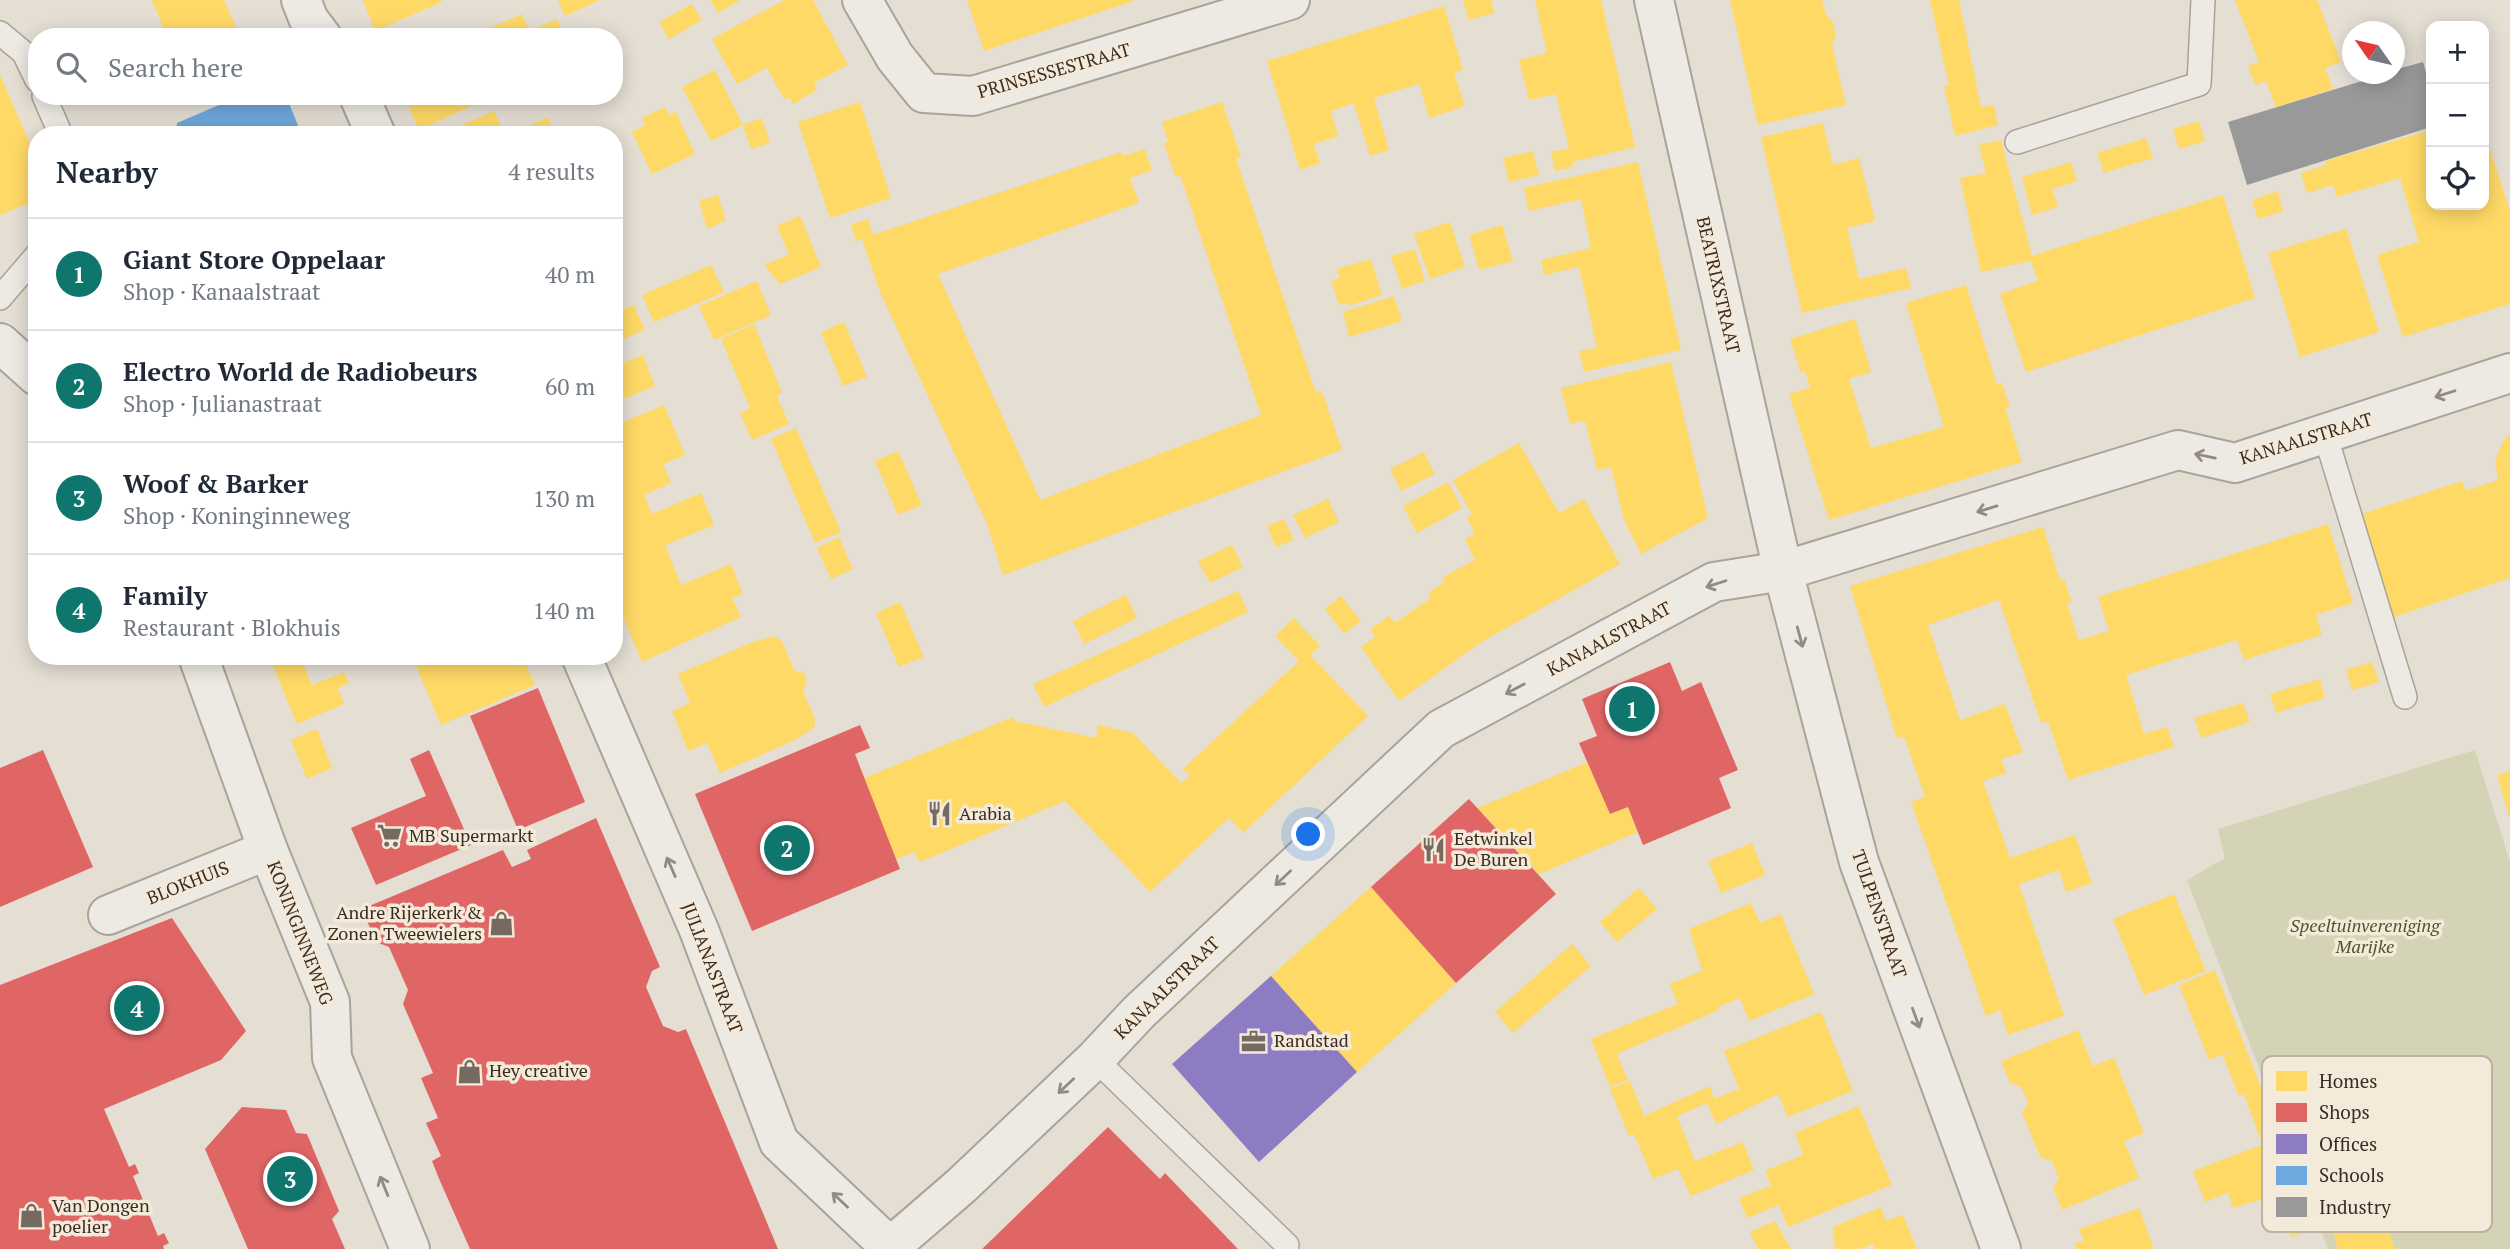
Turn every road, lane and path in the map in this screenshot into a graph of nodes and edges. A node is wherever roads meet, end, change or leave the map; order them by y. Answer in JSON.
{"nodes":[{"id":1,"x":301,"y":0,"type":"edge"},
{"id":2,"x":862,"y":0,"type":"edge"},
{"id":3,"x":1290,"y":0,"type":"edge"},
{"id":4,"x":1654,"y":0,"type":"edge"},
{"id":5,"x":2203,"y":0,"type":"edge"},
{"id":6,"x":315,"y":28,"type":"edge"},
{"id":7,"x":0,"y":33,"type":"edge"},
{"id":8,"x":28,"y":62,"type":"edge"},
{"id":9,"x":48,"y":105,"type":"edge"},
{"id":10,"x":363,"y":105,"type":"edge"},
{"id":11,"x":57,"y":126,"type":"edge"},
{"id":12,"x":372,"y":126,"type":"edge"},
{"id":13,"x":2017,"y":142,"type":"dead end"},
{"id":14,"x":28,"y":265,"type":"edge"},
{"id":15,"x":0,"y":298,"type":"edge"},
{"id":16,"x":0,"y":343,"type":"edge"},
{"id":17,"x":28,"y":368,"type":"edge"},
{"id":18,"x":2510,"y":373,"type":"edge"},
{"id":19,"x":2325,"y":434,"type":"junction"},
{"id":20,"x":1783,"y":571,"type":"junction"},
{"id":21,"x":201,"y":665,"type":"edge"},
{"id":22,"x":585,"y":665,"type":"edge"},
{"id":23,"x":2405,"y":697,"type":"dead end"},
{"id":24,"x":268,"y":850,"type":"junction"},
{"id":25,"x":108,"y":915,"type":"dead end"},
{"id":26,"x":1095,"y":1059,"type":"junction"},
{"id":27,"x":1287,"y":1245,"type":"dead end"},
{"id":28,"x":889,"y":1248,"type":"edge"},
{"id":29,"x":410,"y":1249,"type":"edge"},
{"id":30,"x":2001,"y":1249,"type":"edge"}],
"edges":[{"from":1,"to":6,"type":"street"},
{"from":2,"to":3,"type":"street","name":"PRINSESSESTRAAT"},
{"from":4,"to":20,"type":"street","name":"BEATRIXSTRAAT"},
{"from":5,"to":13,"type":"lane"},
{"from":7,"to":8,"type":"lane"},
{"from":9,"to":11,"type":"lane"},
{"from":10,"to":12,"type":"street"},
{"from":14,"to":15,"type":"lane"},
{"from":16,"to":17,"type":"street"},
{"from":18,"to":19,"type":"street","name":"KANAALSTRAAT","one_way":true},
{"from":19,"to":20,"type":"street","name":"KANAALSTRAAT","one_way":true},
{"from":19,"to":23,"type":"lane"},
{"from":20,"to":26,"type":"street","name":"KANAALSTRAAT","one_way":true},
{"from":20,"to":30,"type":"street","name":"TULPENSTRAAT","one_way":true},
{"from":21,"to":24,"type":"street","name":"KONINGINNEWEG"},
{"from":28,"to":22,"type":"street","name":"JULIANASTRAAT","one_way":true},
{"from":24,"to":25,"type":"street","name":"BLOKHUIS"},
{"from":29,"to":24,"type":"street","name":"KONINGINNEWEG","one_way":true},
{"from":26,"to":27,"type":"lane"},
{"from":26,"to":28,"type":"street","name":"KANAALSTRAAT","one_way":true}]}
